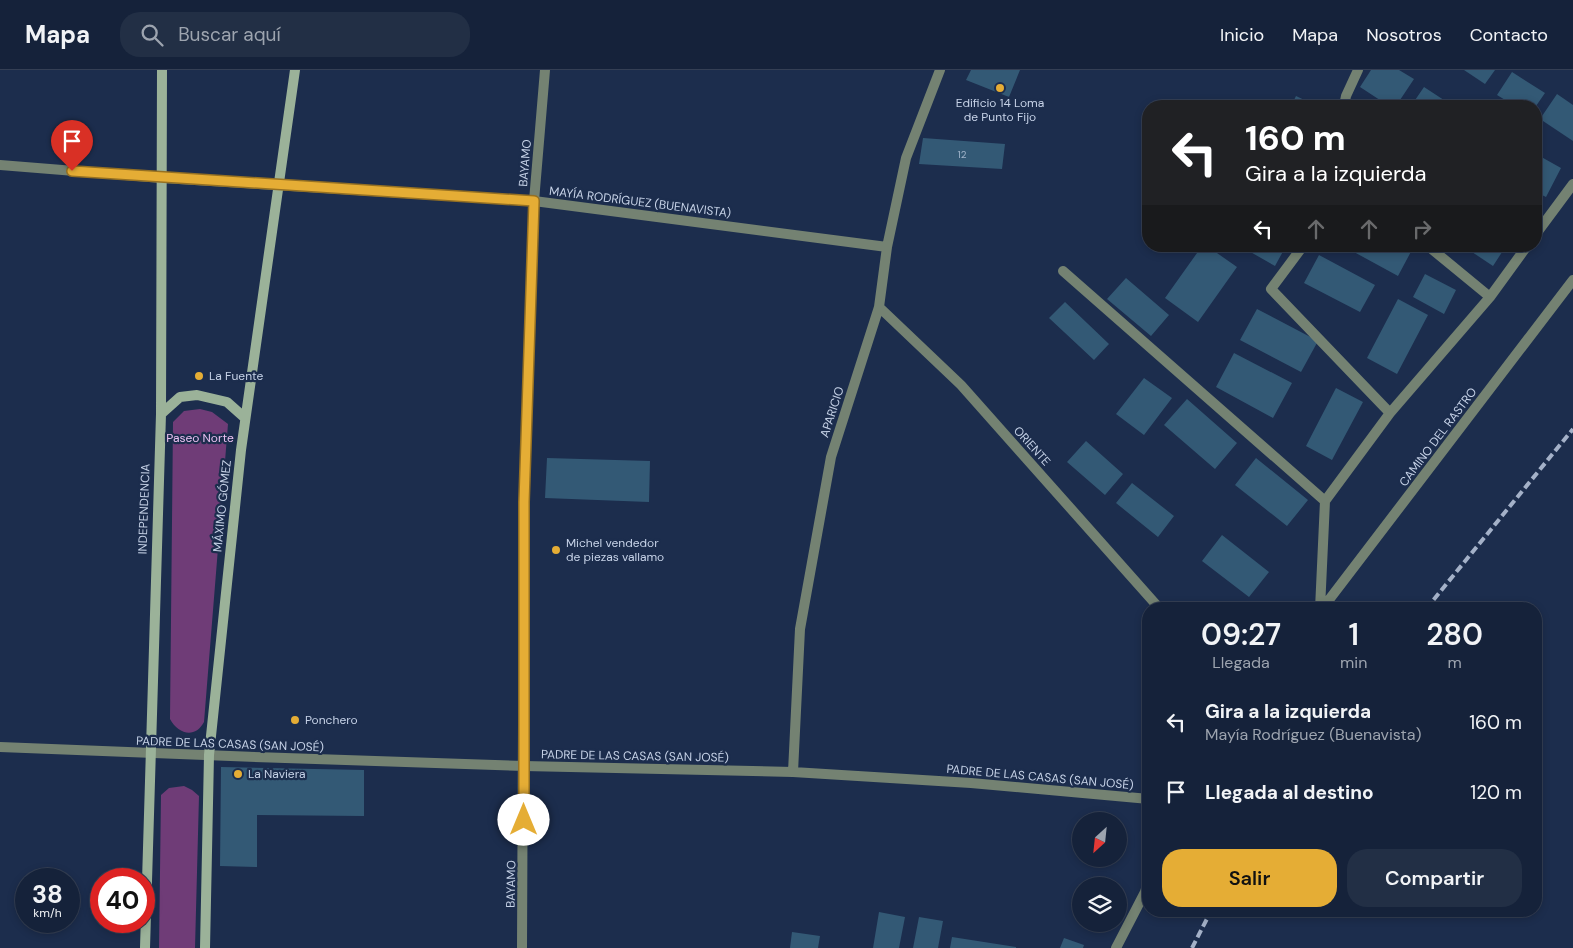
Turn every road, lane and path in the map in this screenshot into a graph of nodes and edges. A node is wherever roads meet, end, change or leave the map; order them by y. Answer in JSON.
{"nodes":[{"id":1,"x":162,"y":70,"type":"edge"},
{"id":2,"x":295,"y":70,"type":"edge"},
{"id":3,"x":545,"y":70,"type":"edge"},
{"id":4,"x":940,"y":70,"type":"edge"},
{"id":5,"x":1358,"y":70,"type":"edge"},
{"id":6,"x":1345,"y":100,"type":"edge"},
{"id":7,"x":0,"y":165,"type":"edge"},
{"id":8,"x":162,"y":178,"type":"junction"},
{"id":9,"x":1573,"y":184,"type":"edge"},
{"id":10,"x":278,"y":185,"type":"junction"},
{"id":11,"x":534,"y":201,"type":"junction"},
{"id":12,"x":1542,"y":226,"type":"edge"},
{"id":13,"x":887,"y":247,"type":"junction"},
{"id":14,"x":1299,"y":252,"type":"edge"},
{"id":15,"x":1435,"y":252,"type":"edge"},
{"id":16,"x":1523,"y":252,"type":"edge"},
{"id":17,"x":1063,"y":271,"type":"dead end"},
{"id":18,"x":1573,"y":280,"type":"edge"},
{"id":19,"x":1490,"y":297,"type":"junction"},
{"id":20,"x":878,"y":307,"type":"junction"},
{"id":21,"x":1390,"y":413,"type":"junction"},
{"id":22,"x":161,"y":414,"type":"junction"},
{"id":23,"x":245,"y":418,"type":"junction"},
{"id":24,"x":1325,"y":501,"type":"junction"},
{"id":25,"x":1154,"y":602,"type":"edge"},
{"id":26,"x":1321,"y":602,"type":"edge"},
{"id":27,"x":1326,"y":602,"type":"edge"},
{"id":28,"x":0,"y":747,"type":"edge"},
{"id":29,"x":150,"y":754,"type":"junction"},
{"id":30,"x":209,"y":754,"type":"junction"},
{"id":31,"x":524,"y":766,"type":"junction"},
{"id":32,"x":793,"y":772,"type":"junction"},
{"id":33,"x":1142,"y":797,"type":"edge"},
{"id":34,"x":1142,"y":898,"type":"edge"},
{"id":35,"x":145,"y":948,"type":"edge"},
{"id":36,"x":205,"y":948,"type":"edge"},
{"id":37,"x":522,"y":948,"type":"edge"},
{"id":38,"x":1116,"y":948,"type":"edge"}],
"edges":[{"from":1,"to":8,"type":"main road","name":"INDEPENDENCIA"},
{"from":2,"to":10,"type":"main road","name":"MÁXIMO GÓMEZ"},
{"from":3,"to":11,"type":"street","name":"BAYAMO"},
{"from":4,"to":13,"type":"street","name":"APARICIO"},
{"from":5,"to":6,"type":"street"},
{"from":7,"to":8,"type":"street","name":"MAYÍA RODRÍGUEZ (BUENAVISTA)"},
{"from":8,"to":10,"type":"street","name":"MAYÍA RODRÍGUEZ (BUENAVISTA)"},
{"from":8,"to":22,"type":"main road","name":"INDEPENDENCIA"},
{"from":9,"to":12,"type":"street"},
{"from":10,"to":11,"type":"street","name":"MAYÍA RODRÍGUEZ (BUENAVISTA)"},
{"from":10,"to":23,"type":"main road","name":"MÁXIMO GÓMEZ"},
{"from":11,"to":13,"type":"street","name":"MAYÍA RODRÍGUEZ (BUENAVISTA)"},
{"from":11,"to":31,"type":"street","name":"BAYAMO"},
{"from":13,"to":20,"type":"street","name":"APARICIO"},
{"from":14,"to":21,"type":"street"},
{"from":15,"to":19,"type":"street"},
{"from":16,"to":19,"type":"street"},
{"from":17,"to":24,"type":"street"},
{"from":18,"to":27,"type":"street","name":"CAMINO DEL RASTRO"},
{"from":19,"to":21,"type":"street"},
{"from":20,"to":25,"type":"street","name":"ORIENTE"},
{"from":20,"to":32,"type":"street","name":"APARICIO"},
{"from":21,"to":24,"type":"street"},
{"from":22,"to":23,"type":"main road"},
{"from":22,"to":29,"type":"main road","name":"INDEPENDENCIA"},
{"from":23,"to":30,"type":"main road","name":"MÁXIMO GÓMEZ"},
{"from":24,"to":26,"type":"street"},
{"from":28,"to":29,"type":"street","name":"PADRE DE LAS CASAS (SAN JOSÉ)"},
{"from":29,"to":30,"type":"street","name":"PADRE DE LAS CASAS (SAN JOSÉ)"},
{"from":29,"to":35,"type":"main road","name":"INDEPENDENCIA"},
{"from":30,"to":31,"type":"street","name":"PADRE DE LAS CASAS (SAN JOSÉ)"},
{"from":30,"to":36,"type":"main road","name":"MÁXIMO GÓMEZ"},
{"from":31,"to":32,"type":"street","name":"PADRE DE LAS CASAS (SAN JOSÉ)"},
{"from":31,"to":37,"type":"street","name":"BAYAMO"},
{"from":32,"to":33,"type":"street","name":"PADRE DE LAS CASAS (SAN JOSÉ)"},
{"from":34,"to":38,"type":"street"}]}
